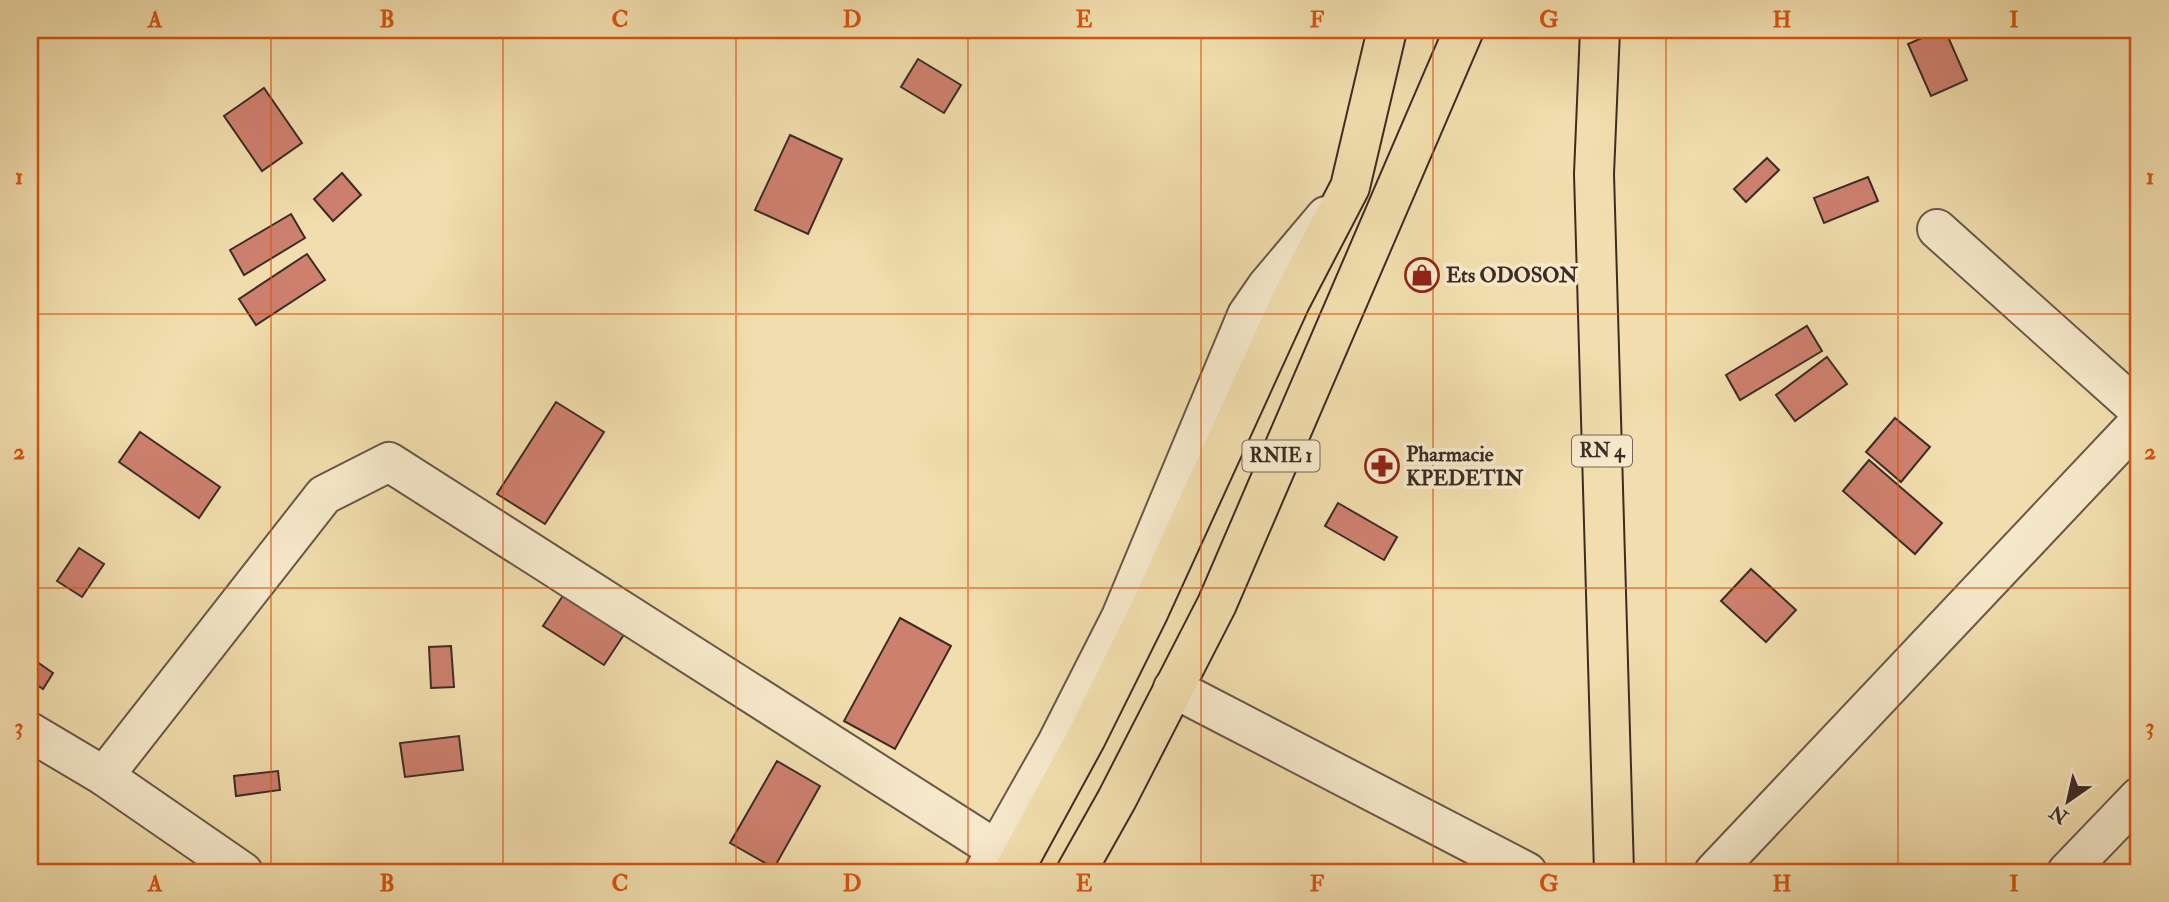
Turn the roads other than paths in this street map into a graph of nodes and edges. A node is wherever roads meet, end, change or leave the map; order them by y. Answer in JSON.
{"nodes":[{"id":1,"x":1387,"y":30,"type":"edge"},
{"id":2,"x":1464,"y":30,"type":"edge"},
{"id":3,"x":1600,"y":30,"type":"edge"},
{"id":4,"x":1937,"y":229,"type":"dead end"},
{"id":5,"x":2139,"y":410,"type":"edge"},
{"id":6,"x":2139,"y":422,"type":"edge"},
{"id":7,"x":1173,"y":688,"type":"junction"},
{"id":8,"x":30,"y":732,"type":"edge"},
{"id":9,"x":104,"y":776,"type":"junction"},
{"id":10,"x":2139,"y":797,"type":"edge"},
{"id":11,"x":998,"y":865,"type":"edge"},
{"id":12,"x":242,"y":872,"type":"edge"},
{"id":13,"x":1076,"y":872,"type":"edge"},
{"id":14,"x":1527,"y":872,"type":"edge"},
{"id":15,"x":1614,"y":872,"type":"edge"},
{"id":16,"x":1714,"y":872,"type":"edge"},
{"id":17,"x":2067,"y":872,"type":"edge"}],
"edges":[{"from":1,"to":11,"type":"main road","number":"RNIE 1"},
{"from":2,"to":7,"type":"main road","number":"RNIE 1"},
{"from":3,"to":15,"type":"main road","number":"RN 4"},
{"from":4,"to":5,"type":"street"},
{"from":6,"to":16,"type":"street"},
{"from":7,"to":13,"type":"main road","number":"RNIE 1"},
{"from":7,"to":14,"type":"street"},
{"from":8,"to":9,"type":"street"},
{"from":9,"to":11,"type":"street"},
{"from":9,"to":12,"type":"street"},
{"from":10,"to":17,"type":"street"}]}
